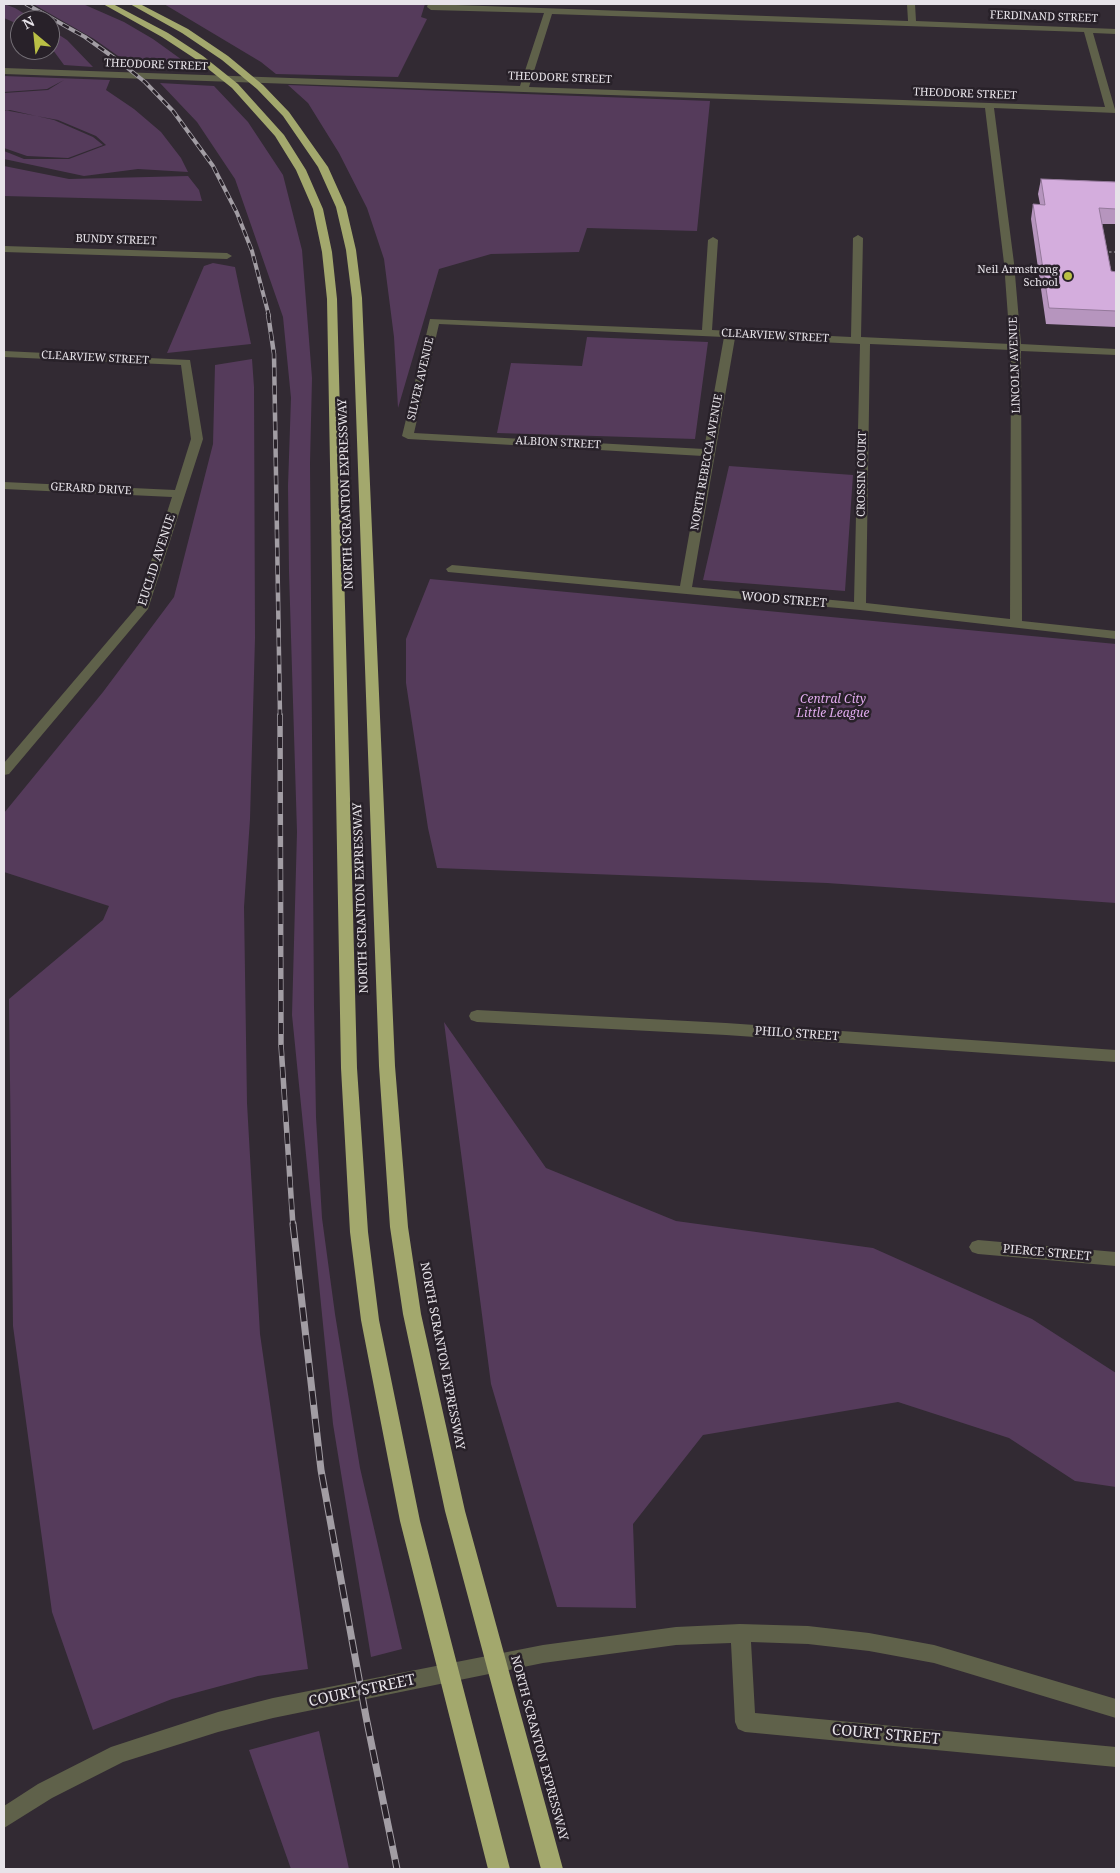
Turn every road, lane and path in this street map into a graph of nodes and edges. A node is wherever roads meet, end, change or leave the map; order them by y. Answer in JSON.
{"nodes":[{"id":1,"x":107,"y":4,"type":"edge"},
{"id":2,"x":134,"y":4,"type":"edge"},
{"id":3,"x":911,"y":4,"type":"edge"},
{"id":4,"x":431,"y":5,"type":"edge"},
{"id":5,"x":549,"y":11,"type":"junction"},
{"id":6,"x":912,"y":23,"type":"junction"},
{"id":7,"x":1088,"y":30,"type":"junction"},
{"id":8,"x":1116,"y":31,"type":"edge"},
{"id":9,"x":4,"y":71,"type":"edge"},
{"id":10,"x":524,"y":88,"type":"junction"},
{"id":11,"x":989,"y":107,"type":"junction"},
{"id":12,"x":1113,"y":110,"type":"edge"},
{"id":13,"x":858,"y":238,"type":"dead end"},
{"id":14,"x":713,"y":240,"type":"dead end"},
{"id":15,"x":4,"y":249,"type":"edge"},
{"id":16,"x":1102,"y":252,"type":"edge"},
{"id":17,"x":1116,"y":252,"type":"edge"},
{"id":18,"x":227,"y":256,"type":"dead end"},
{"id":19,"x":434,"y":321,"type":"joint"},
{"id":20,"x":707,"y":333,"type":"junction"},
{"id":21,"x":730,"y":334,"type":"junction"},
{"id":22,"x":860,"y":341,"type":"junction"},
{"id":23,"x":1016,"y":348,"type":"junction"},
{"id":24,"x":1116,"y":352,"type":"edge"},
{"id":25,"x":4,"y":354,"type":"edge"},
{"id":26,"x":186,"y":362,"type":"joint"},
{"id":27,"x":408,"y":436,"type":"joint"},
{"id":28,"x":709,"y":453,"type":"junction"},
{"id":29,"x":4,"y":485,"type":"edge"},
{"id":30,"x":178,"y":494,"type":"junction"},
{"id":31,"x":452,"y":569,"type":"dead end"},
{"id":32,"x":685,"y":591,"type":"junction"},
{"id":33,"x":860,"y":606,"type":"junction"},
{"id":34,"x":1016,"y":625,"type":"junction"},
{"id":35,"x":1116,"y":635,"type":"edge"},
{"id":36,"x":4,"y":771,"type":"edge"},
{"id":37,"x":477,"y":1016,"type":"dead end"},
{"id":38,"x":1116,"y":1056,"type":"edge"},
{"id":39,"x":978,"y":1247,"type":"dead end"},
{"id":40,"x":1116,"y":1259,"type":"edge"},
{"id":41,"x":740,"y":1633,"type":"junction"},
{"id":42,"x":1116,"y":1708,"type":"edge"},
{"id":43,"x":1116,"y":1756,"type":"edge"},
{"id":44,"x":4,"y":1818,"type":"edge"},
{"id":45,"x":498,"y":1869,"type":"edge"},
{"id":46,"x":552,"y":1869,"type":"edge"}],
"edges":[{"from":1,"to":45,"type":"highway","name":"NORTH SCRANTON EXPRESSWAY"},
{"from":2,"to":46,"type":"highway","name":"NORTH SCRANTON EXPRESSWAY"},
{"from":3,"to":6,"type":"street"},
{"from":4,"to":5,"type":"street","name":"FERDINAND STREET"},
{"from":5,"to":6,"type":"street","name":"FERDINAND STREET"},
{"from":5,"to":10,"type":"street"},
{"from":6,"to":7,"type":"street","name":"FERDINAND STREET"},
{"from":7,"to":8,"type":"street","name":"FERDINAND STREET"},
{"from":7,"to":12,"type":"street"},
{"from":9,"to":10,"type":"street","name":"THEODORE STREET"},
{"from":10,"to":11,"type":"street","name":"THEODORE STREET"},
{"from":11,"to":12,"type":"street","name":"THEODORE STREET"},
{"from":11,"to":23,"type":"street","name":"LINCOLN AVENUE"},
{"from":13,"to":22,"type":"street","name":"CROSSIN COURT"},
{"from":14,"to":20,"type":"street"},
{"from":15,"to":18,"type":"street","name":"BUNDY STREET"},
{"from":16,"to":17,"type":"path"},
{"from":19,"to":20,"type":"street","name":"CLEARVIEW STREET"},
{"from":19,"to":27,"type":"street","name":"SILVER AVENUE"},
{"from":20,"to":21,"type":"street","name":"CLEARVIEW STREET"},
{"from":21,"to":22,"type":"street","name":"CLEARVIEW STREET"},
{"from":21,"to":28,"type":"street","name":"NORTH REBECCA AVENUE"},
{"from":22,"to":23,"type":"street","name":"CLEARVIEW STREET"},
{"from":22,"to":33,"type":"street","name":"CROSSIN COURT"},
{"from":23,"to":24,"type":"street","name":"CLEARVIEW STREET"},
{"from":23,"to":34,"type":"street","name":"LINCOLN AVENUE"},
{"from":25,"to":26,"type":"street","name":"CLEARVIEW STREET"},
{"from":26,"to":30,"type":"street","name":"EUCLID AVENUE"},
{"from":27,"to":28,"type":"street","name":"ALBION STREET"},
{"from":28,"to":32,"type":"street","name":"NORTH REBECCA AVENUE"},
{"from":29,"to":30,"type":"street","name":"GERARD DRIVE"},
{"from":30,"to":36,"type":"street","name":"EUCLID AVENUE"},
{"from":31,"to":32,"type":"street","name":"WOOD STREET"},
{"from":32,"to":33,"type":"street","name":"WOOD STREET"},
{"from":33,"to":34,"type":"street","name":"WOOD STREET"},
{"from":34,"to":35,"type":"street","name":"WOOD STREET"},
{"from":37,"to":38,"type":"street","name":"PHILO STREET"},
{"from":39,"to":40,"type":"street","name":"PIERCE STREET"},
{"from":41,"to":42,"type":"street","name":"COURT STREET"},
{"from":41,"to":43,"type":"street","name":"COURT STREET"},
{"from":41,"to":44,"type":"street","name":"COURT STREET"}]}
